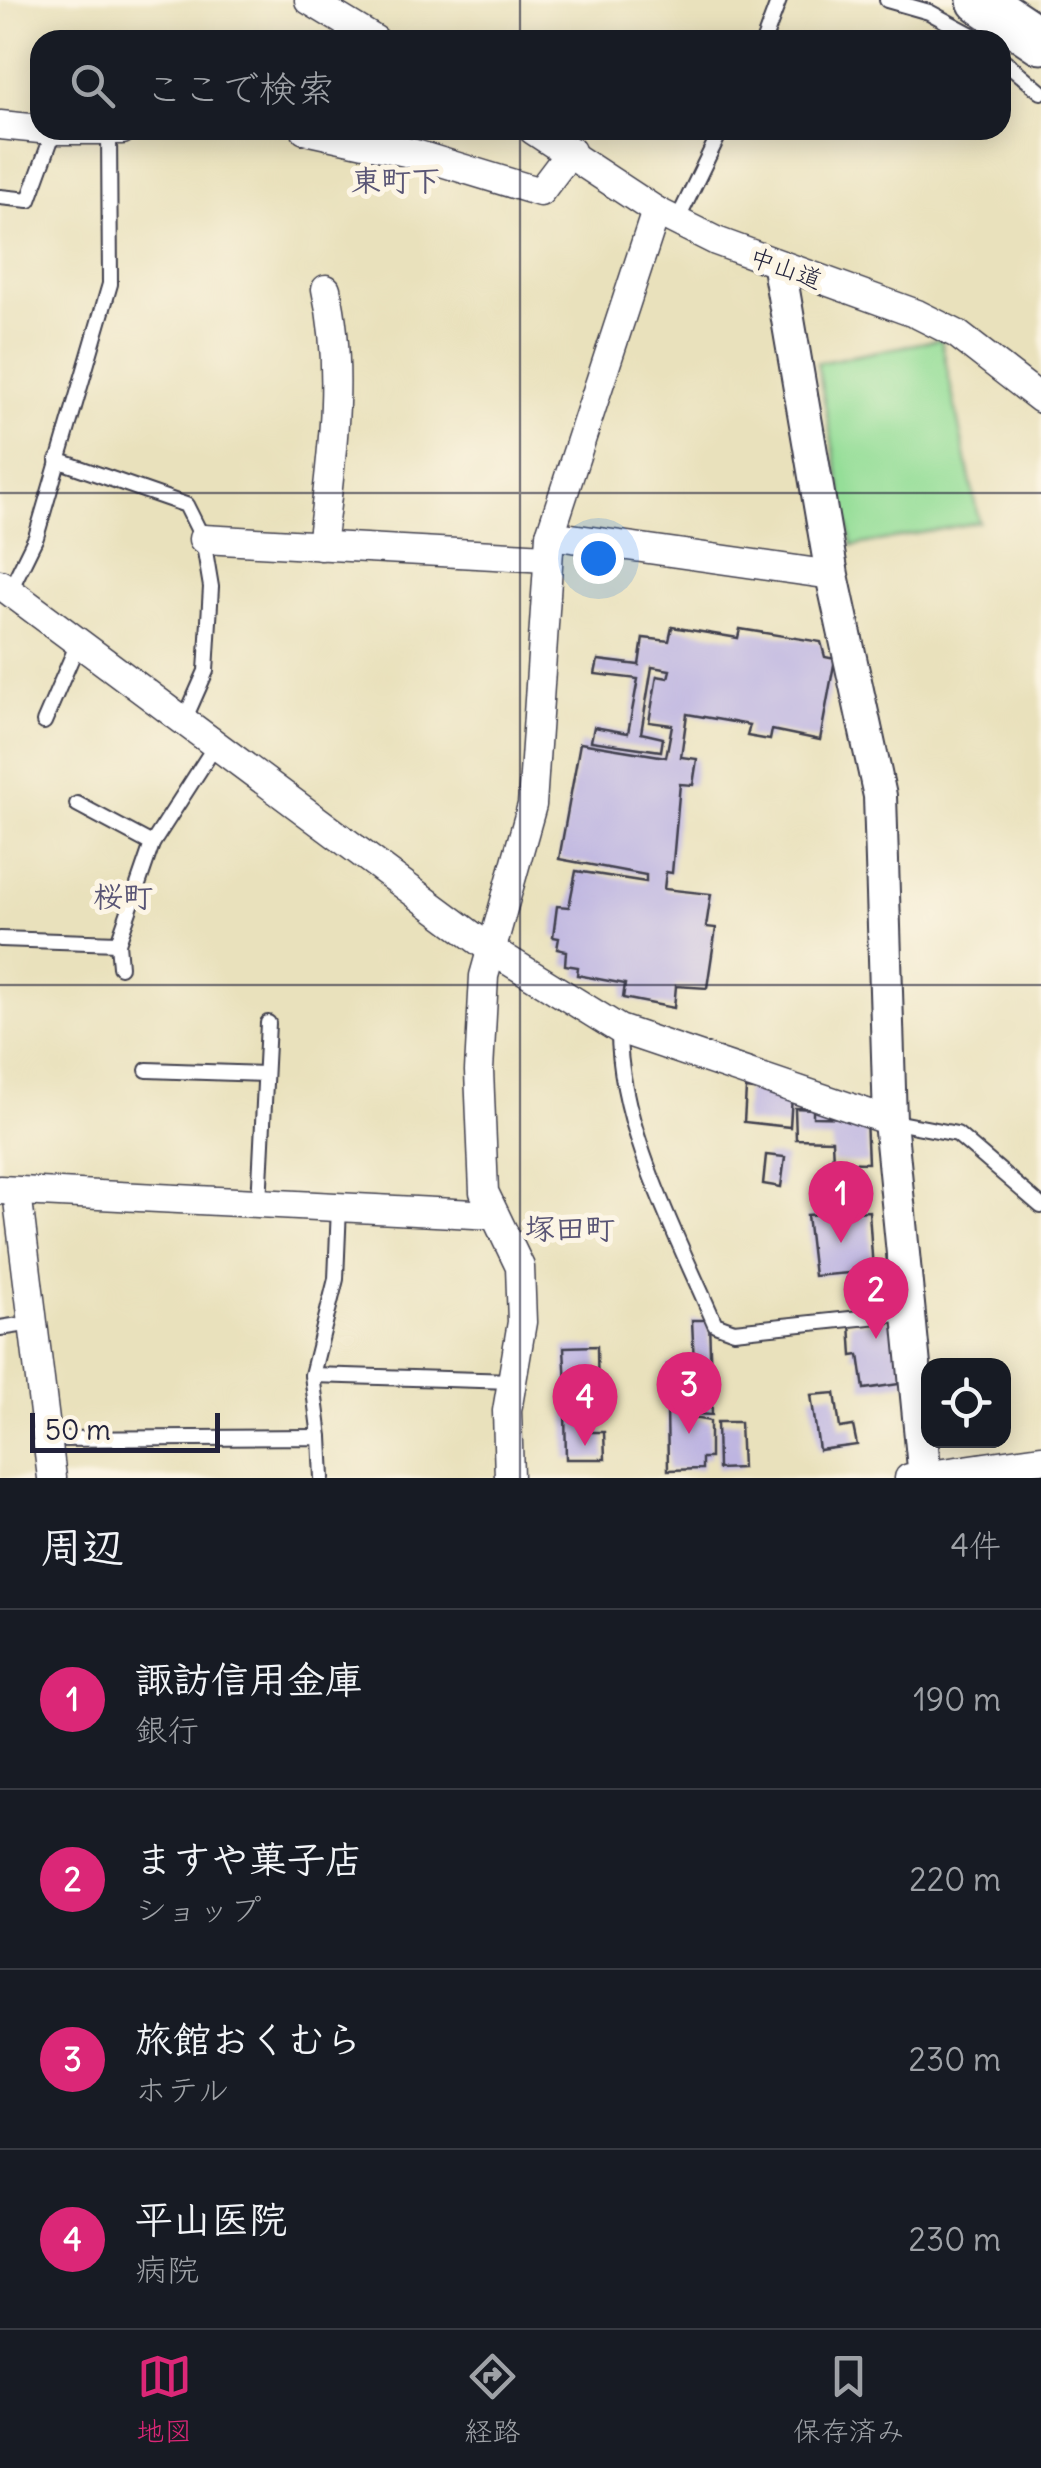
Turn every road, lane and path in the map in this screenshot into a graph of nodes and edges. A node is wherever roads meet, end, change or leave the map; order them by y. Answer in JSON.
{"nodes":[{"id":1,"x":309,"y":0,"type":"edge"},
{"id":2,"x":779,"y":0,"type":"edge"},
{"id":3,"x":887,"y":0,"type":"edge"},
{"id":4,"x":980,"y":0,"type":"edge"},
{"id":5,"x":358,"y":30,"type":"edge"},
{"id":6,"x":768,"y":30,"type":"edge"},
{"id":7,"x":962,"y":30,"type":"edge"},
{"id":8,"x":1041,"y":41,"type":"edge"},
{"id":9,"x":1011,"y":66,"type":"edge"},
{"id":10,"x":1041,"y":92,"type":"edge"},
{"id":11,"x":0,"y":125,"type":"edge"},
{"id":12,"x":30,"y":128,"type":"edge"},
{"id":13,"x":51,"y":140,"type":"edge"},
{"id":14,"x":109,"y":140,"type":"edge"},
{"id":15,"x":351,"y":140,"type":"edge"},
{"id":16,"x":551,"y":140,"type":"edge"},
{"id":17,"x":716,"y":140,"type":"edge"},
{"id":18,"x":571,"y":151,"type":"junction"},
{"id":19,"x":0,"y":197,"type":"edge"},
{"id":20,"x":667,"y":216,"type":"junction"},
{"id":21,"x":779,"y":267,"type":"junction"},
{"id":22,"x":326,"y":289,"type":"dead end"},
{"id":23,"x":1041,"y":399,"type":"edge"},
{"id":24,"x":58,"y":460,"type":"junction"},
{"id":25,"x":203,"y":539,"type":"junction"},
{"id":26,"x":321,"y":546,"type":"junction"},
{"id":27,"x":548,"y":546,"type":"junction"},
{"id":28,"x":832,"y":575,"type":"junction"},
{"id":29,"x":5,"y":587,"type":"edge"},
{"id":30,"x":78,"y":643,"type":"junction"},
{"id":31,"x":44,"y":722,"type":"dead end"},
{"id":32,"x":183,"y":723,"type":"junction"},
{"id":33,"x":214,"y":746,"type":"junction"},
{"id":34,"x":78,"y":804,"type":"dead end"},
{"id":35,"x":152,"y":844,"type":"junction"},
{"id":36,"x":0,"y":939,"type":"edge"},
{"id":37,"x":118,"y":944,"type":"junction"},
{"id":38,"x":490,"y":949,"type":"junction"},
{"id":39,"x":120,"y":967,"type":"dead end"},
{"id":40,"x":268,"y":1023,"type":"dead end"},
{"id":41,"x":619,"y":1030,"type":"junction"},
{"id":42,"x":146,"y":1070,"type":"dead end"},
{"id":43,"x":265,"y":1074,"type":"junction"},
{"id":44,"x":890,"y":1121,"type":"junction"},
{"id":45,"x":8,"y":1192,"type":"edge"},
{"id":46,"x":259,"y":1204,"type":"junction"},
{"id":47,"x":1041,"y":1206,"type":"edge"},
{"id":48,"x":339,"y":1207,"type":"junction"},
{"id":49,"x":494,"y":1214,"type":"junction"},
{"id":50,"x":908,"y":1313,"type":"junction"},
{"id":51,"x":33,"y":1323,"type":"junction"},
{"id":52,"x":0,"y":1328,"type":"edge"},
{"id":53,"x":312,"y":1375,"type":"junction"},
{"id":54,"x":514,"y":1380,"type":"junction"},
{"id":55,"x":320,"y":1437,"type":"junction"},
{"id":56,"x":47,"y":1440,"type":"junction"},
{"id":57,"x":1041,"y":1459,"type":"edge"},
{"id":58,"x":920,"y":1477,"type":"edge"},
{"id":59,"x":52,"y":1478,"type":"edge"},
{"id":60,"x":322,"y":1478,"type":"edge"},
{"id":61,"x":509,"y":1478,"type":"edge"}],
"edges":[{"from":1,"to":5,"type":"street"},
{"from":2,"to":6,"type":"lane"},
{"from":3,"to":7,"type":"lane"},
{"from":4,"to":8,"type":"highway"},
{"from":9,"to":10,"type":"lane"},
{"from":11,"to":12,"type":"street"},
{"from":13,"to":19,"type":"lane"},
{"from":14,"to":24,"type":"lane"},
{"from":15,"to":18,"type":"street"},
{"from":16,"to":18,"type":"street","name":"中山道"},
{"from":17,"to":20,"type":"lane"},
{"from":18,"to":20,"type":"street","name":"中山道"},
{"from":20,"to":21,"type":"street","name":"中山道"},
{"from":20,"to":27,"type":"street"},
{"from":21,"to":23,"type":"street","name":"中山道"},
{"from":21,"to":28,"type":"street"},
{"from":22,"to":26,"type":"street"},
{"from":24,"to":25,"type":"lane"},
{"from":24,"to":29,"type":"lane"},
{"from":25,"to":26,"type":"street"},
{"from":25,"to":32,"type":"lane"},
{"from":26,"to":27,"type":"street"},
{"from":27,"to":28,"type":"street"},
{"from":27,"to":38,"type":"street"},
{"from":28,"to":44,"type":"street"},
{"from":29,"to":30,"type":"street"},
{"from":30,"to":31,"type":"lane"},
{"from":30,"to":32,"type":"street"},
{"from":32,"to":33,"type":"street"},
{"from":33,"to":35,"type":"lane"},
{"from":33,"to":38,"type":"street"},
{"from":34,"to":35,"type":"lane"},
{"from":35,"to":37,"type":"lane"},
{"from":36,"to":37,"type":"lane"},
{"from":37,"to":39,"type":"lane"},
{"from":38,"to":41,"type":"street"},
{"from":38,"to":49,"type":"street"},
{"from":40,"to":43,"type":"lane"},
{"from":41,"to":44,"type":"street"},
{"from":41,"to":50,"type":"lane"},
{"from":42,"to":43,"type":"lane"},
{"from":43,"to":46,"type":"lane"},
{"from":44,"to":47,"type":"lane"},
{"from":44,"to":50,"type":"street"},
{"from":45,"to":46,"type":"street"},
{"from":45,"to":51,"type":"street"},
{"from":46,"to":48,"type":"street"},
{"from":48,"to":49,"type":"street"},
{"from":48,"to":53,"type":"lane"},
{"from":49,"to":54,"type":"street"},
{"from":50,"to":58,"type":"street"},
{"from":51,"to":52,"type":"lane"},
{"from":51,"to":56,"type":"street"},
{"from":53,"to":54,"type":"lane"},
{"from":53,"to":55,"type":"lane"},
{"from":54,"to":61,"type":"street"},
{"from":55,"to":56,"type":"lane"},
{"from":55,"to":60,"type":"lane"},
{"from":56,"to":59,"type":"street"},
{"from":57,"to":58,"type":"street"}]}
